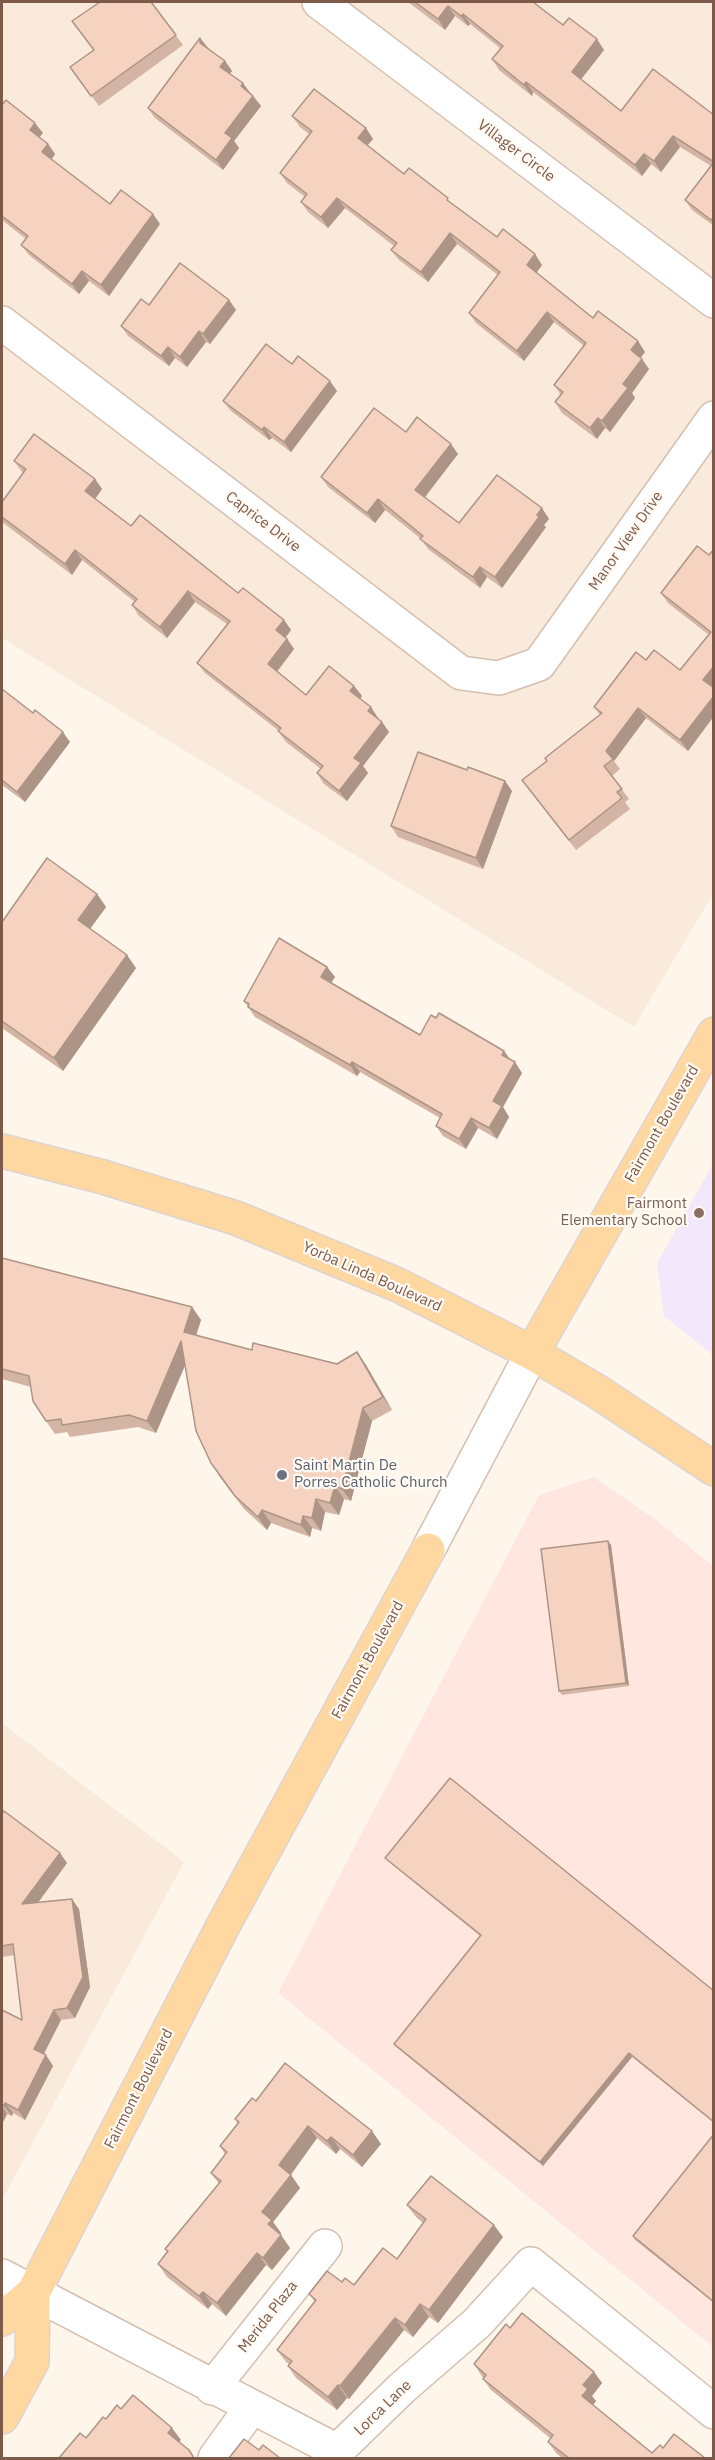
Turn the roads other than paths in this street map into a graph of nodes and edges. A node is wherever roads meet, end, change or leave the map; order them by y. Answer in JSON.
{"nodes":[{"id":1,"x":319,"y":2,"type":"edge"},
{"id":2,"x":714,"y":302,"type":"edge"},
{"id":3,"x":2,"y":323,"type":"edge"},
{"id":4,"x":714,"y":418,"type":"edge"},
{"id":5,"x":539,"y":664,"type":"joint"},
{"id":6,"x":714,"y":1034,"type":"edge"},
{"id":7,"x":2,"y":1151,"type":"edge"},
{"id":8,"x":532,"y":1353,"type":"junction"},
{"id":9,"x":714,"y":1469,"type":"edge"},
{"id":10,"x":428,"y":1550,"type":"joint"},
{"id":11,"x":325,"y":2246,"type":"dead end"},
{"id":12,"x":2,"y":2276,"type":"edge"},
{"id":13,"x":33,"y":2293,"type":"junction"},
{"id":14,"x":2,"y":2319,"type":"edge"},
{"id":15,"x":212,"y":2388,"type":"junction"},
{"id":16,"x":251,"y":2408,"type":"junction"},
{"id":17,"x":714,"y":2412,"type":"edge"},
{"id":18,"x":2,"y":2417,"type":"edge"},
{"id":19,"x":337,"y":2455,"type":"edge"},
{"id":20,"x":215,"y":2458,"type":"edge"}],
"edges":[{"from":1,"to":2,"type":"street","name":"Villager Circle"},
{"from":3,"to":5,"type":"street","name":"Caprice Drive"},
{"from":4,"to":5,"type":"street","name":"Manor View Drive"},
{"from":6,"to":8,"type":"main road","name":"Fairmont Boulevard"},
{"from":7,"to":8,"type":"main road","name":"Yorba Linda Boulevard"},
{"from":8,"to":9,"type":"main road","name":"Yorba Linda Boulevard"},
{"from":8,"to":10,"type":"street","name":"Fairmont Boulevard"},
{"from":10,"to":13,"type":"main road","name":"Fairmont Boulevard"},
{"from":11,"to":15,"type":"street","name":"Merida Plaza"},
{"from":12,"to":13,"type":"street","name":"Lorca Lane"},
{"from":13,"to":14,"type":"main road","name":"Fairmont Boulevard"},
{"from":13,"to":15,"type":"street","name":"Lorca Lane"},
{"from":13,"to":18,"type":"main road","name":"Fairmont Boulevard"},
{"from":15,"to":16,"type":"street","name":"Lorca Lane"},
{"from":16,"to":19,"type":"street","name":"Lorca Lane"},
{"from":16,"to":20,"type":"street"},
{"from":17,"to":19,"type":"street","name":"Lorca Lane"}]}
